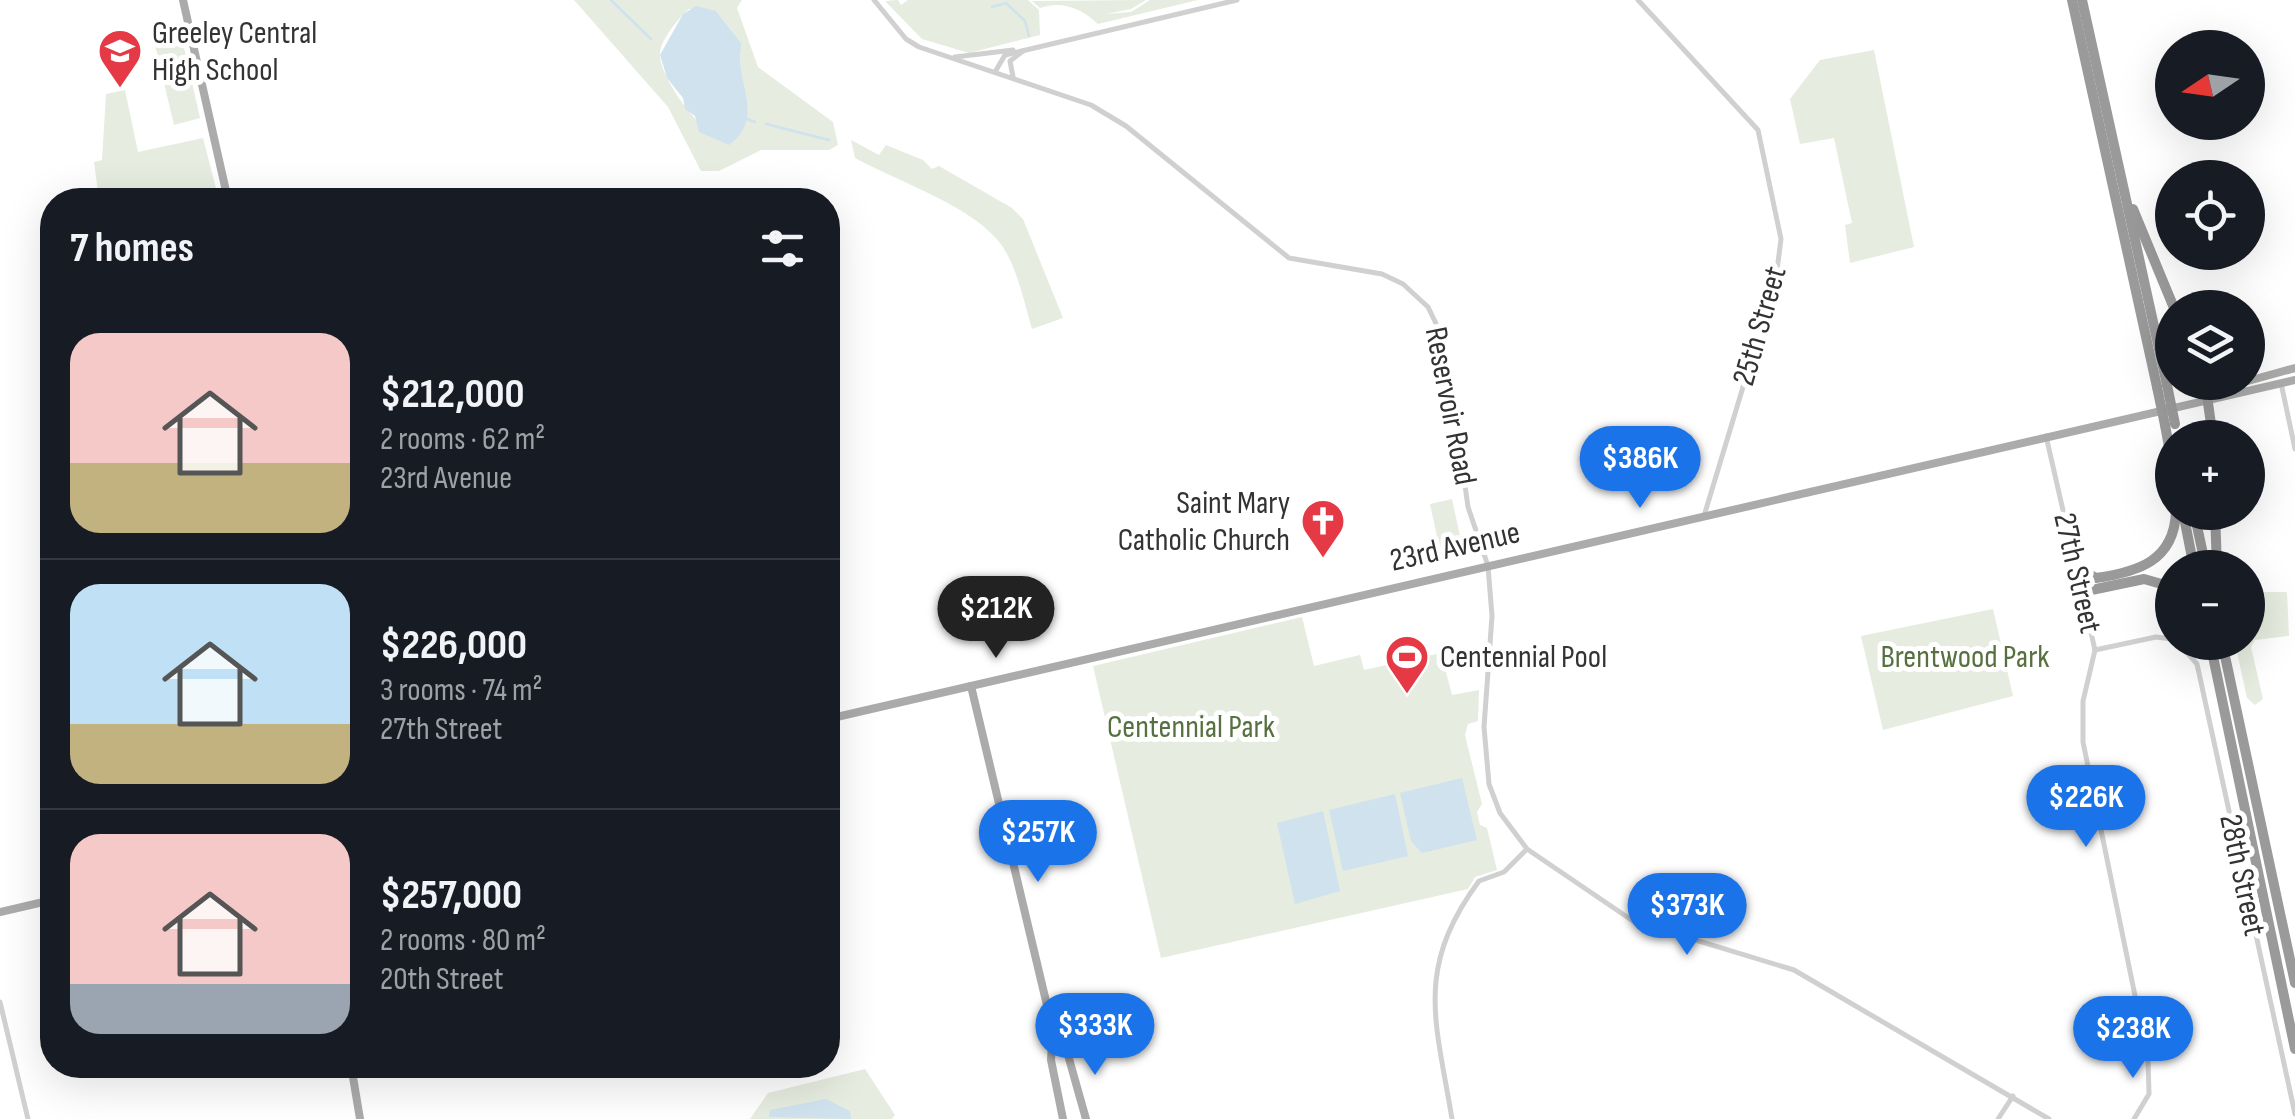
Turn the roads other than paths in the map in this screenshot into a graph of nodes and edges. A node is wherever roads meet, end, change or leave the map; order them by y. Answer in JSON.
{"nodes":[{"id":1,"x":183,"y":0,"type":"edge"},
{"id":2,"x":874,"y":0,"type":"edge"},
{"id":3,"x":1237,"y":0,"type":"edge"},
{"id":4,"x":1638,"y":0,"type":"edge"},
{"id":5,"x":2072,"y":0,"type":"edge"},
{"id":6,"x":2082,"y":0,"type":"edge"},
{"id":7,"x":1026,"y":50,"type":"junction"},
{"id":8,"x":946,"y":57,"type":"junction"},
{"id":9,"x":995,"y":72,"type":"junction"},
{"id":10,"x":1014,"y":78,"type":"junction"},
{"id":11,"x":2111,"y":136,"type":"junction"},
{"id":12,"x":225,"y":188,"type":"edge"},
{"id":13,"x":2166,"y":290,"type":"edge"},
{"id":14,"x":2155,"y":352,"type":"edge"},
{"id":15,"x":2155,"y":356,"type":"edge"},
{"id":16,"x":2295,"y":368,"type":"edge"},
{"id":17,"x":2278,"y":372,"type":"junction"},
{"id":18,"x":2265,"y":376,"type":"edge"},
{"id":19,"x":2295,"y":380,"type":"edge"},
{"id":20,"x":2281,"y":384,"type":"junction"},
{"id":21,"x":2265,"y":388,"type":"edge"},
{"id":22,"x":2197,"y":400,"type":"edge"},
{"id":23,"x":2046,"y":435,"type":"junction"},
{"id":24,"x":2295,"y":448,"type":"edge"},
{"id":25,"x":1704,"y":516,"type":"junction"},
{"id":26,"x":2174,"y":530,"type":"edge"},
{"id":27,"x":1488,"y":566,"type":"junction"},
{"id":28,"x":2076,"y":566,"type":"junction"},
{"id":29,"x":2121,"y":574,"type":"junction"},
{"id":30,"x":2155,"y":582,"type":"edge"},
{"id":31,"x":2081,"y":589,"type":"junction"},
{"id":32,"x":2155,"y":637,"type":"edge"},
{"id":33,"x":2095,"y":650,"type":"junction"},
{"id":34,"x":2193,"y":660,"type":"edge"},
{"id":35,"x":2213,"y":660,"type":"edge"},
{"id":36,"x":2227,"y":660,"type":"edge"},
{"id":37,"x":971,"y":686,"type":"junction"},
{"id":38,"x":840,"y":716,"type":"edge"},
{"id":39,"x":1527,"y":849,"type":"junction"},
{"id":40,"x":40,"y":903,"type":"edge"},
{"id":41,"x":0,"y":912,"type":"edge"},
{"id":42,"x":2295,"y":983,"type":"edge"},
{"id":43,"x":0,"y":1002,"type":"edge"},
{"id":44,"x":1052,"y":1026,"type":"junction"},
{"id":45,"x":2295,"y":1048,"type":"edge"},
{"id":46,"x":352,"y":1078,"type":"edge"},
{"id":47,"x":2014,"y":1096,"type":"junction"},
{"id":48,"x":2295,"y":1114,"type":"edge"},
{"id":49,"x":28,"y":1119,"type":"edge"},
{"id":50,"x":360,"y":1119,"type":"edge"},
{"id":51,"x":1063,"y":1119,"type":"edge"},
{"id":52,"x":1086,"y":1119,"type":"edge"},
{"id":53,"x":1452,"y":1119,"type":"edge"},
{"id":54,"x":1998,"y":1119,"type":"edge"},
{"id":55,"x":2049,"y":1119,"type":"edge"},
{"id":56,"x":2134,"y":1119,"type":"edge"}],
"edges":[{"from":1,"to":12,"type":"main road"},
{"from":2,"to":8,"type":"street","name":"Reservoir Road"},
{"from":3,"to":7,"type":"street"},
{"from":4,"to":25,"type":"street","name":"25th Street"},
{"from":5,"to":15,"type":"highway"},
{"from":6,"to":11,"type":"highway"},
{"from":7,"to":8,"type":"street"},
{"from":7,"to":9,"type":"street"},
{"from":7,"to":10,"type":"street"},
{"from":8,"to":9,"type":"street","name":"Reservoir Road"},
{"from":9,"to":10,"type":"street","name":"Reservoir Road"},
{"from":10,"to":27,"type":"street","name":"Reservoir Road"},
{"from":11,"to":13,"type":"highway"},
{"from":11,"to":14,"type":"highway"},
{"from":16,"to":17,"type":"main road","name":"23rd Avenue"},
{"from":17,"to":18,"type":"main road","name":"23rd Avenue"},
{"from":17,"to":20,"type":"street"},
{"from":19,"to":20,"type":"main road","name":"23rd Avenue"},
{"from":20,"to":21,"type":"main road","name":"23rd Avenue"},
{"from":20,"to":24,"type":"street"},
{"from":22,"to":23,"type":"main road","name":"23rd Avenue"},
{"from":23,"to":25,"type":"main road","name":"23rd Avenue"},
{"from":23,"to":28,"type":"street","name":"27th Street"},
{"from":25,"to":27,"type":"main road","name":"23rd Avenue"},
{"from":26,"to":29,"type":"highway"},
{"from":27,"to":37,"type":"main road","name":"23rd Avenue"},
{"from":27,"to":39,"type":"street","name":"Reservoir Road"},
{"from":28,"to":29,"type":"highway"},
{"from":28,"to":31,"type":"street","name":"27th Street"},
{"from":29,"to":31,"type":"highway"},
{"from":30,"to":31,"type":"highway"},
{"from":31,"to":33,"type":"street","name":"27th Street"},
{"from":32,"to":33,"type":"street","name":"28th Street"},
{"from":33,"to":56,"type":"street","name":"27th Street"},
{"from":34,"to":48,"type":"street","name":"28th Street"},
{"from":35,"to":45,"type":"highway"},
{"from":36,"to":42,"type":"highway"},
{"from":37,"to":38,"type":"main road","name":"23rd Avenue"},
{"from":37,"to":44,"type":"main road"},
{"from":39,"to":47,"type":"street","name":"Reservoir Road"},
{"from":39,"to":53,"type":"street"},
{"from":40,"to":41,"type":"main road"},
{"from":43,"to":49,"type":"street"},
{"from":44,"to":51,"type":"main road"},
{"from":44,"to":52,"type":"main road"},
{"from":46,"to":50,"type":"main road"},
{"from":47,"to":54,"type":"street"},
{"from":47,"to":55,"type":"street","name":"Reservoir Road"}]}
